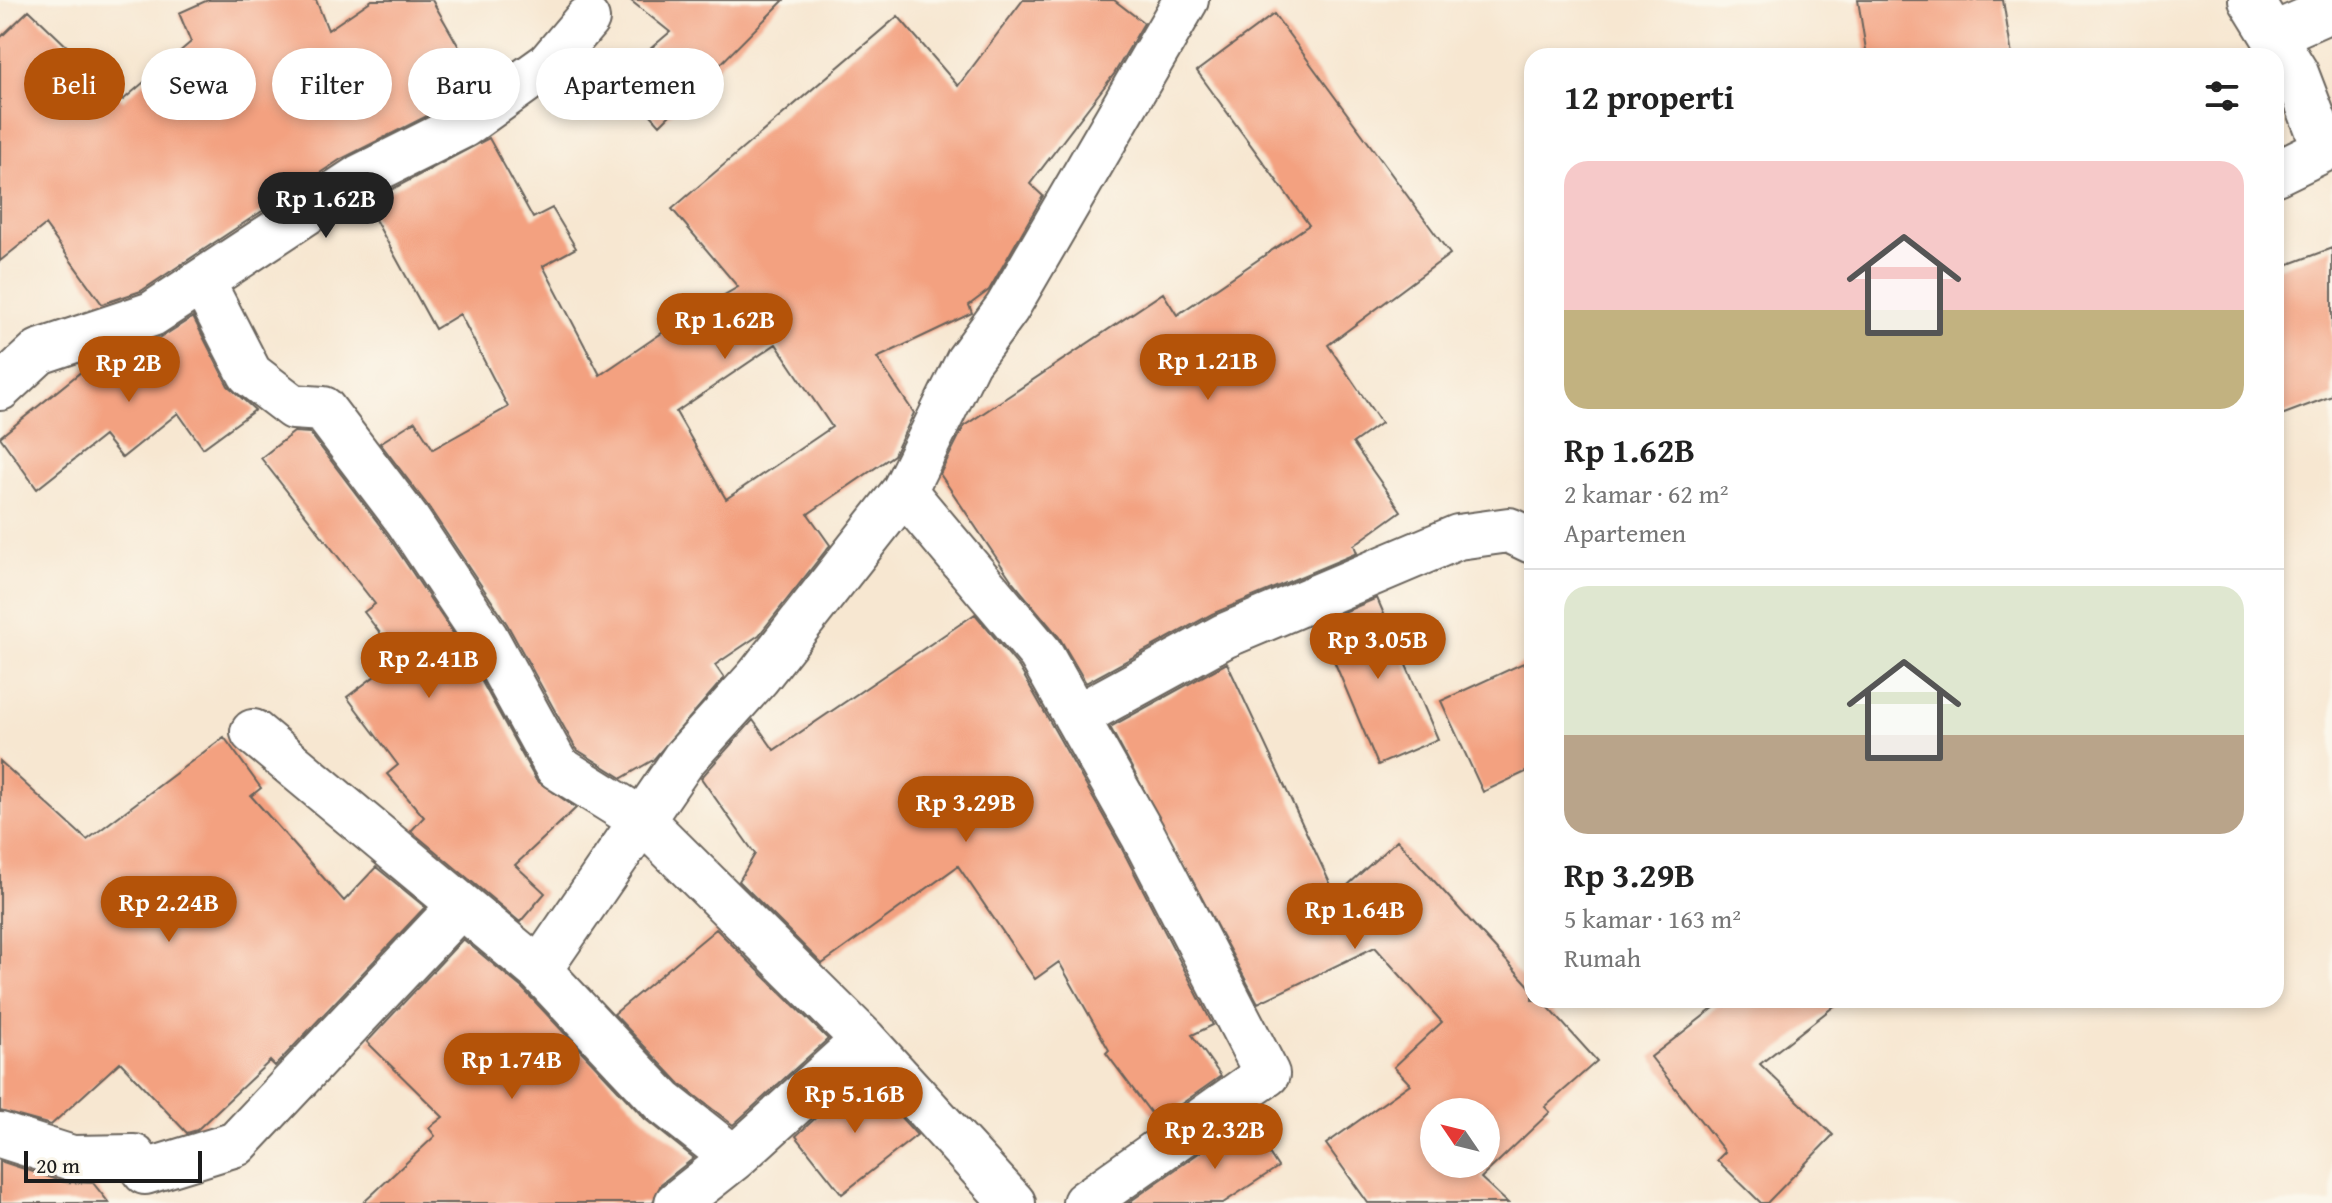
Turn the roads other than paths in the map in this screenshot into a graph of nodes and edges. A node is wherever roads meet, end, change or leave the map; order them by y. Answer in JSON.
{"nodes":[{"id":1,"x":1186,"y":0,"type":"edge"},
{"id":2,"x":2332,"y":9,"type":"edge"},
{"id":3,"x":2263,"y":17,"type":"edge"},
{"id":4,"x":587,"y":19,"type":"dead end"},
{"id":5,"x":2281,"y":48,"type":"edge"},
{"id":6,"x":2284,"y":53,"type":"edge"},
{"id":7,"x":2329,"y":158,"type":"edge"},
{"id":8,"x":2284,"y":171,"type":"edge"},
{"id":9,"x":202,"y":281,"type":"junction"},
{"id":10,"x":0,"y":388,"type":"edge"},
{"id":11,"x":904,"y":491,"type":"junction"},
{"id":12,"x":1524,"y":537,"type":"edge"},
{"id":13,"x":1076,"y":717,"type":"junction"},
{"id":14,"x":253,"y":732,"type":"dead end"},
{"id":15,"x":642,"y":820,"type":"junction"},
{"id":16,"x":461,"y":905,"type":"junction"},
{"id":17,"x":539,"y":970,"type":"junction"},
{"id":18,"x":864,"y":1040,"type":"junction"},
{"id":19,"x":0,"y":1135,"type":"edge"},
{"id":20,"x":734,"y":1158,"type":"junction"},
{"id":21,"x":677,"y":1203,"type":"edge"},
{"id":22,"x":1013,"y":1203,"type":"edge"},
{"id":23,"x":1085,"y":1203,"type":"edge"}],
"edges":[{"from":1,"to":11,"type":"street"},
{"from":2,"to":3,"type":"street"},
{"from":3,"to":5,"type":"street"},
{"from":4,"to":9,"type":"street"},
{"from":6,"to":7,"type":"street"},
{"from":7,"to":8,"type":"street"},
{"from":9,"to":10,"type":"street"},
{"from":9,"to":15,"type":"street"},
{"from":11,"to":13,"type":"street"},
{"from":11,"to":15,"type":"street"},
{"from":12,"to":13,"type":"street"},
{"from":13,"to":23,"type":"street"},
{"from":14,"to":16,"type":"street"},
{"from":15,"to":17,"type":"street"},
{"from":15,"to":18,"type":"street"},
{"from":16,"to":17,"type":"street"},
{"from":16,"to":19,"type":"street"},
{"from":17,"to":20,"type":"street"},
{"from":18,"to":20,"type":"street"},
{"from":18,"to":22,"type":"street"},
{"from":20,"to":21,"type":"street"}]}
